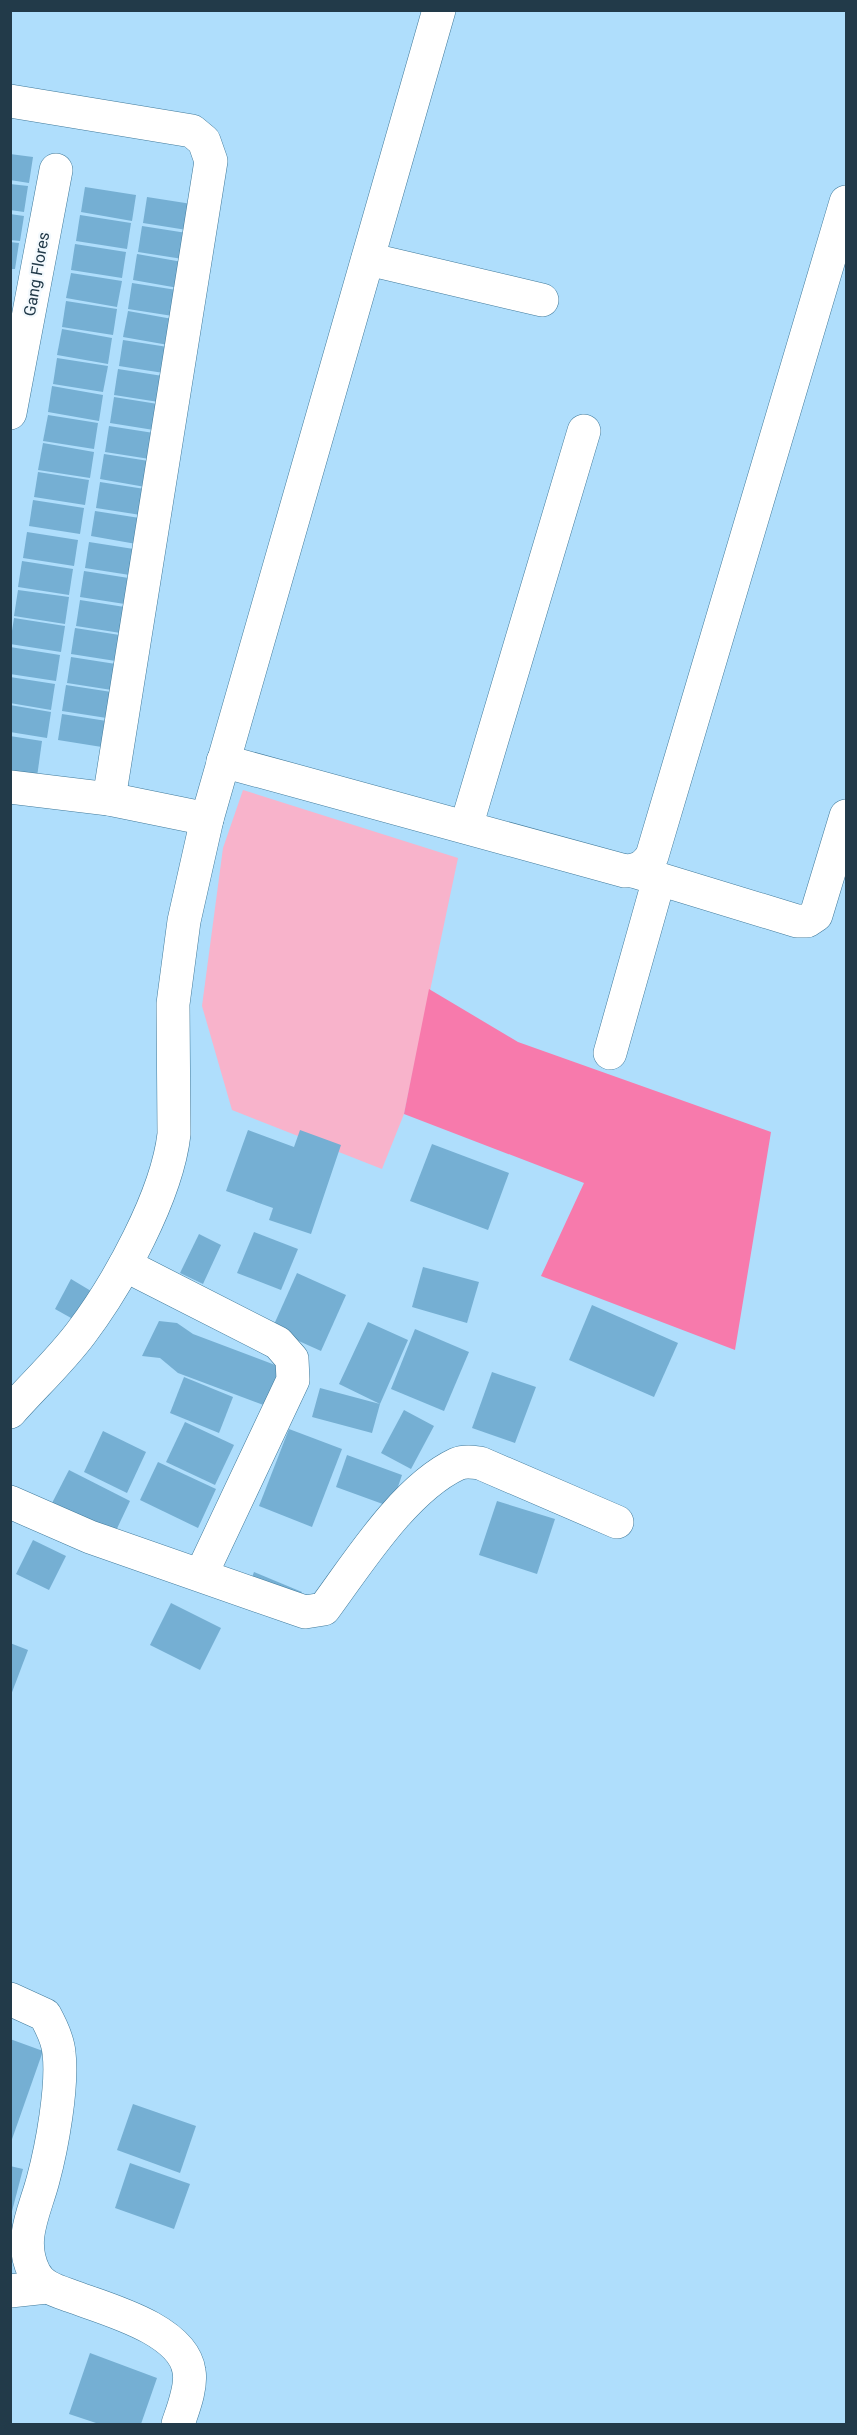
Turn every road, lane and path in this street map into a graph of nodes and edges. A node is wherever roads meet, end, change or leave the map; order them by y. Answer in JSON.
{"nodes":[{"id":1,"x":439,"y":10,"type":"edge"},
{"id":2,"x":10,"y":101,"type":"edge"},
{"id":3,"x":56,"y":170,"type":"dead end"},
{"id":4,"x":846,"y":202,"type":"edge"},
{"id":5,"x":841,"y":243,"type":"edge"},
{"id":6,"x":368,"y":259,"type":"junction"},
{"id":7,"x":542,"y":300,"type":"dead end"},
{"id":8,"x":10,"y":413,"type":"edge"},
{"id":9,"x":584,"y":431,"type":"dead end"},
{"id":10,"x":223,"y":761,"type":"junction"},
{"id":11,"x":10,"y":788,"type":"edge"},
{"id":12,"x":109,"y":799,"type":"junction"},
{"id":13,"x":846,"y":816,"type":"edge"},
{"id":14,"x":207,"y":819,"type":"junction"},
{"id":15,"x":466,"y":827,"type":"junction"},
{"id":16,"x":646,"y":875,"type":"junction"},
{"id":17,"x":610,"y":1053,"type":"dead end"},
{"id":18,"x":125,"y":1265,"type":"junction"},
{"id":19,"x":10,"y":1412,"type":"edge"},
{"id":20,"x":10,"y":1502,"type":"edge"},
{"id":21,"x":617,"y":1522,"type":"dead end"},
{"id":22,"x":201,"y":1575,"type":"junction"},
{"id":23,"x":10,"y":1999,"type":"edge"},
{"id":24,"x":47,"y":2287,"type":"junction"},
{"id":25,"x":10,"y":2290,"type":"edge"},
{"id":26,"x":178,"y":2424,"type":"edge"}],
"edges":[{"from":1,"to":6,"type":"street"},
{"from":2,"to":12,"type":"street"},
{"from":3,"to":8,"type":"street","name":"Gang Flores"},
{"from":4,"to":5,"type":"street"},
{"from":5,"to":16,"type":"street"},
{"from":6,"to":7,"type":"street"},
{"from":6,"to":10,"type":"street"},
{"from":9,"to":15,"type":"street"},
{"from":10,"to":14,"type":"street"},
{"from":10,"to":15,"type":"street"},
{"from":11,"to":12,"type":"street"},
{"from":12,"to":14,"type":"street"},
{"from":13,"to":16,"type":"street"},
{"from":14,"to":18,"type":"street"},
{"from":15,"to":16,"type":"street"},
{"from":16,"to":17,"type":"street"},
{"from":18,"to":19,"type":"street"},
{"from":18,"to":22,"type":"street"},
{"from":20,"to":22,"type":"street"},
{"from":21,"to":22,"type":"street"},
{"from":23,"to":24,"type":"street"},
{"from":24,"to":25,"type":"street"},
{"from":24,"to":26,"type":"street"}]}
